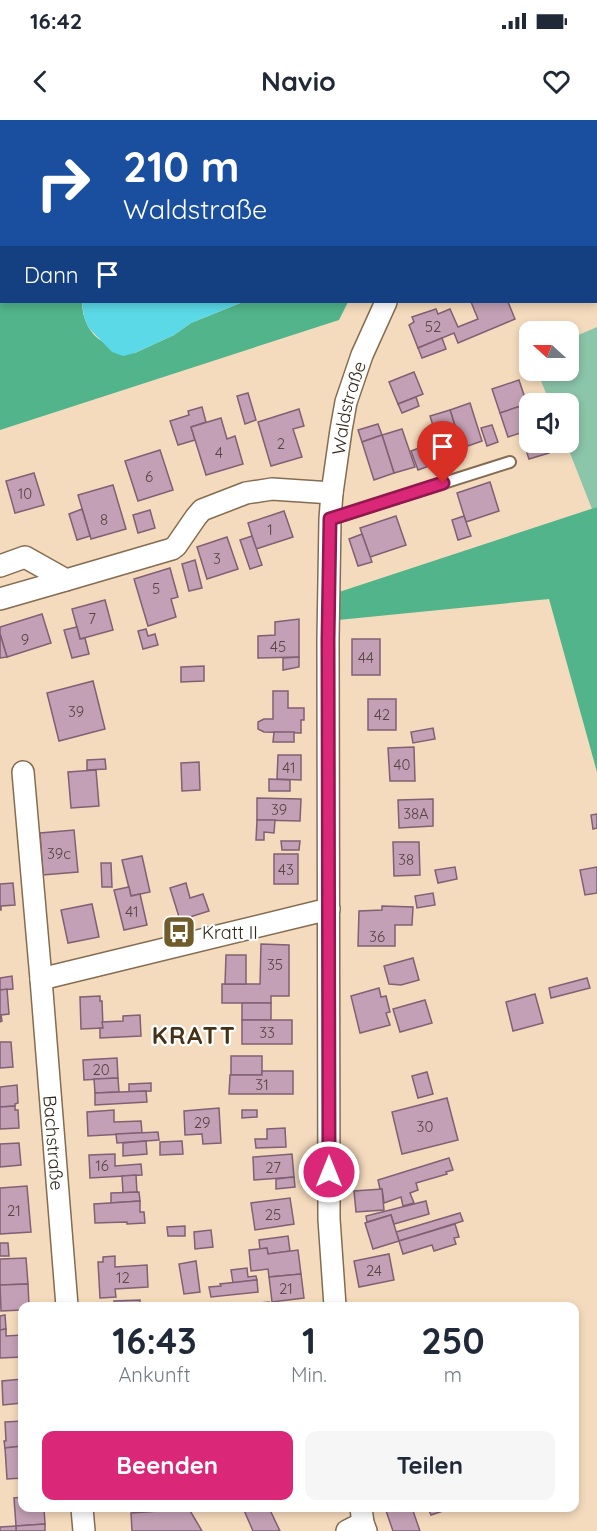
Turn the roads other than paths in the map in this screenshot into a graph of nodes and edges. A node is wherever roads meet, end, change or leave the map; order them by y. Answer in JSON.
{"nodes":[{"id":1,"x":386,"y":303,"type":"edge"},
{"id":2,"x":510,"y":462,"type":"dead end"},
{"id":3,"x":332,"y":493,"type":"junction"},
{"id":4,"x":330,"y":519,"type":"junction"},
{"id":5,"x":0,"y":566,"type":"edge"},
{"id":6,"x":66,"y":580,"type":"junction"},
{"id":7,"x":0,"y":599,"type":"edge"},
{"id":8,"x":23,"y":772,"type":"dead end"},
{"id":9,"x":329,"y":909,"type":"junction"},
{"id":10,"x":41,"y":979,"type":"junction"},
{"id":11,"x":66,"y":1302,"type":"edge"},
{"id":12,"x":335,"y":1302,"type":"edge"},
{"id":13,"x":82,"y":1512,"type":"edge"},
{"id":14,"x":84,"y":1531,"type":"edge"}],
"edges":[{"from":1,"to":3,"type":"street","name":"Waldstraße"},
{"from":2,"to":4,"type":"lane"},
{"from":3,"to":4,"type":"street","name":"Waldstraße"},
{"from":3,"to":6,"type":"street"},
{"from":4,"to":9,"type":"street","name":"Waldstraße"},
{"from":5,"to":6,"type":"street"},
{"from":6,"to":7,"type":"street"},
{"from":8,"to":10,"type":"street","name":"Bachstraße"},
{"from":9,"to":10,"type":"street"},
{"from":9,"to":12,"type":"street","name":"Waldstraße"},
{"from":10,"to":11,"type":"street","name":"Bachstraße"},
{"from":13,"to":14,"type":"street"}]}
